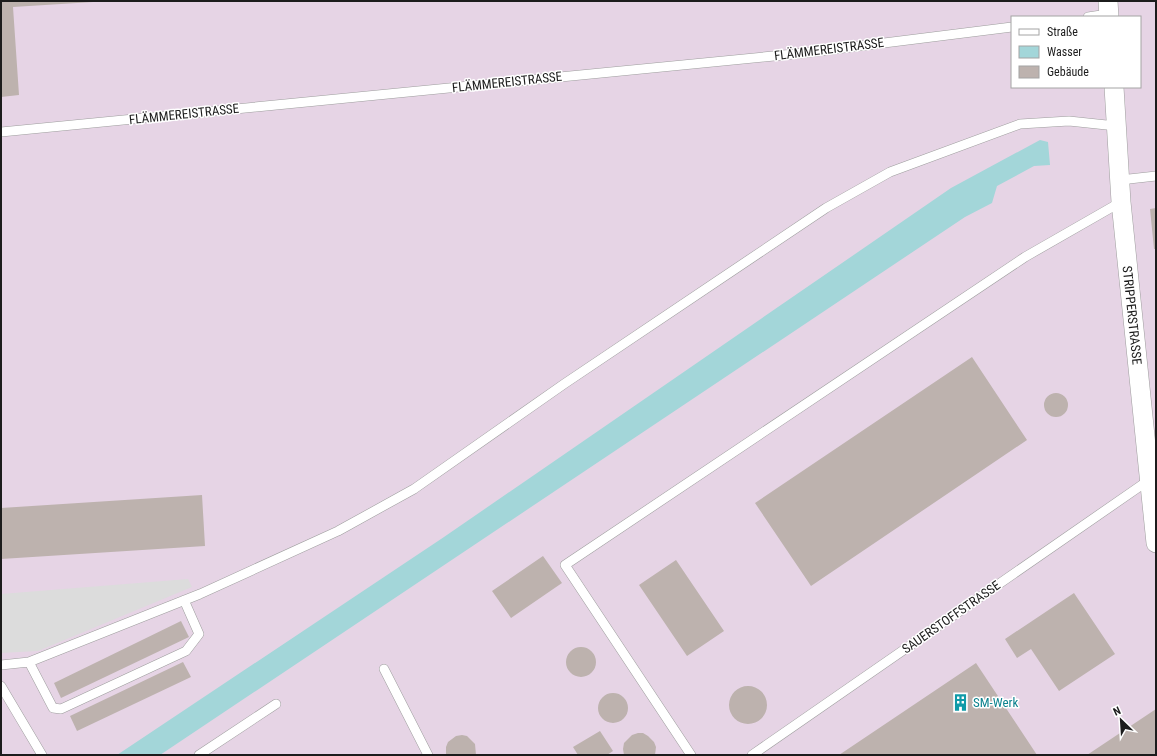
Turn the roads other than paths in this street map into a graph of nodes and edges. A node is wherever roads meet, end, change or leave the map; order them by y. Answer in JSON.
{"nodes":[{"id":1,"x":1108,"y":11,"type":"edge"},
{"id":2,"x":1091,"y":16,"type":"edge"},
{"id":3,"x":1011,"y":27,"type":"edge"},
{"id":4,"x":1114,"y":88,"type":"edge"},
{"id":5,"x":1116,"y":126,"type":"junction"},
{"id":6,"x":1,"y":132,"type":"edge"},
{"id":7,"x":1156,"y":176,"type":"edge"},
{"id":8,"x":1120,"y":180,"type":"junction"},
{"id":9,"x":1121,"y":202,"type":"junction"},
{"id":10,"x":1153,"y":478,"type":"edge"},
{"id":11,"x":1156,"y":543,"type":"edge"},
{"id":12,"x":184,"y":600,"type":"junction"},
{"id":13,"x":29,"y":662,"type":"junction"},
{"id":14,"x":1,"y":665,"type":"edge"},
{"id":15,"x":384,"y":670,"type":"dead end"},
{"id":16,"x":1,"y":686,"type":"edge"},
{"id":17,"x":276,"y":704,"type":"dead end"},
{"id":18,"x":42,"y":755,"type":"edge"},
{"id":19,"x":199,"y":755,"type":"edge"},
{"id":20,"x":428,"y":755,"type":"edge"},
{"id":21,"x":691,"y":755,"type":"edge"},
{"id":22,"x":752,"y":755,"type":"edge"}],
"edges":[{"from":1,"to":2,"type":"lane"},
{"from":3,"to":6,"type":"lane","name":"FLÄMMEREISTRASSE"},
{"from":4,"to":5,"type":"street","name":"STRIPPERSTRASSE"},
{"from":5,"to":8,"type":"street","name":"STRIPPERSTRASSE"},
{"from":5,"to":12,"type":"lane"},
{"from":7,"to":8,"type":"lane"},
{"from":8,"to":9,"type":"street","name":"STRIPPERSTRASSE"},
{"from":9,"to":10,"type":"street","name":"STRIPPERSTRASSE"},
{"from":9,"to":21,"type":"lane"},
{"from":10,"to":11,"type":"street","name":"STRIPPERSTRASSE"},
{"from":10,"to":22,"type":"lane","name":"SAUERSTOFFSTRASSE"},
{"from":12,"to":13,"type":"lane"},
{"from":12,"to":13,"type":"lane"},
{"from":13,"to":14,"type":"lane"},
{"from":15,"to":20,"type":"lane"},
{"from":16,"to":18,"type":"lane"},
{"from":17,"to":19,"type":"lane"}]}
